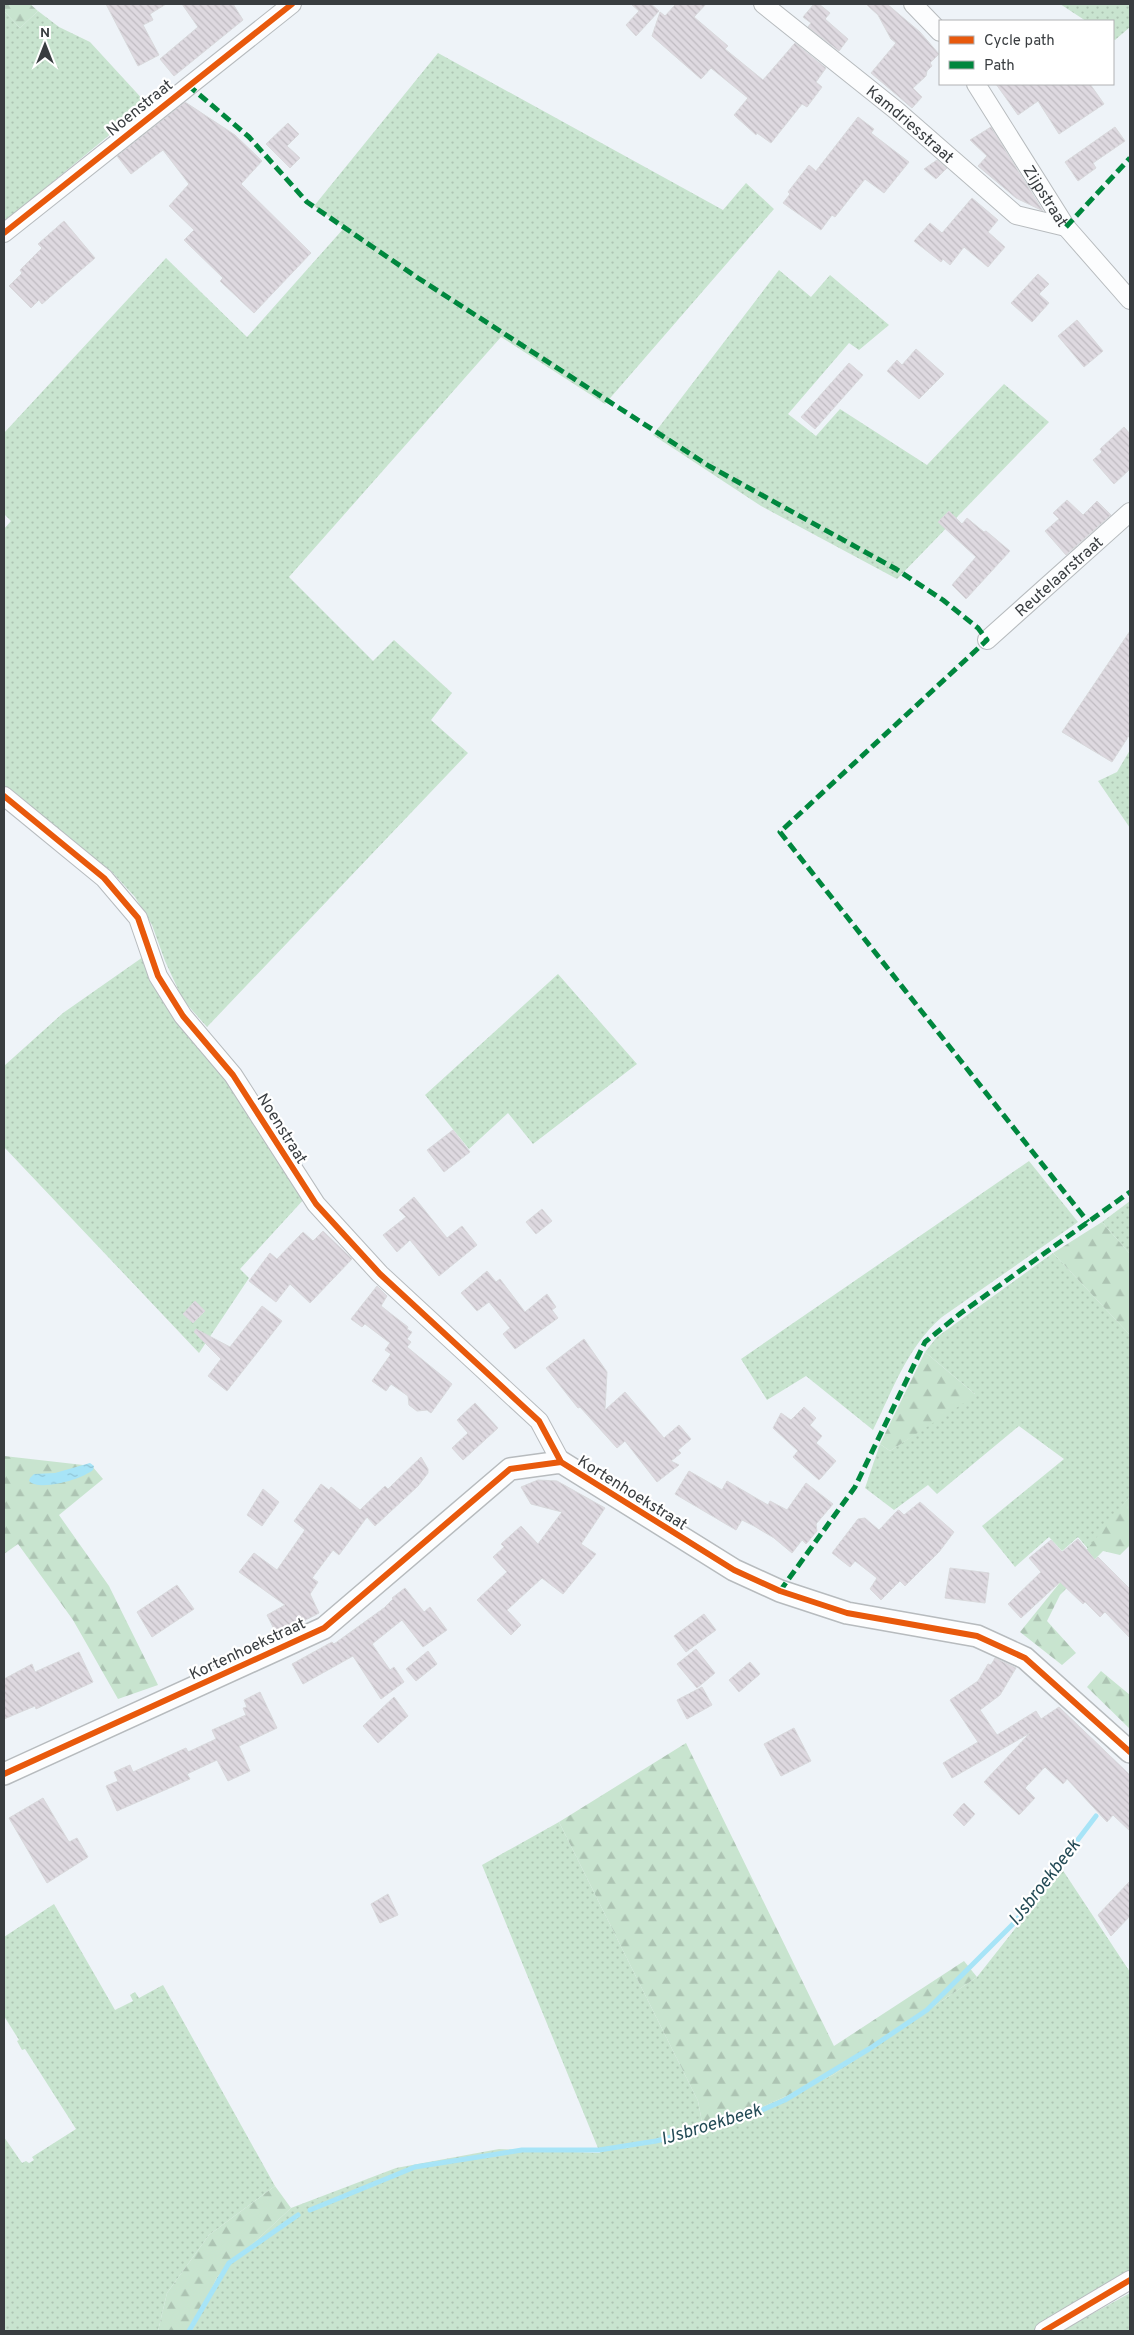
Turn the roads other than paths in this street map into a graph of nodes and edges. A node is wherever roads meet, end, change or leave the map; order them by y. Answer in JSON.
{"nodes":[{"id":1,"x":292,"y":4,"type":"edge"},
{"id":2,"x":763,"y":4,"type":"edge"},
{"id":3,"x":913,"y":4,"type":"edge"},
{"id":4,"x":939,"y":31,"type":"edge"},
{"id":5,"x":977,"y":85,"type":"edge"},
{"id":6,"x":1066,"y":227,"type":"junction"},
{"id":7,"x":4,"y":233,"type":"edge"},
{"id":8,"x":1130,"y":300,"type":"edge"},
{"id":9,"x":1130,"y":512,"type":"edge"},
{"id":10,"x":987,"y":640,"type":"dead end"},
{"id":11,"x":4,"y":796,"type":"edge"},
{"id":12,"x":561,"y":1462,"type":"junction"},
{"id":13,"x":1130,"y":1752,"type":"edge"},
{"id":14,"x":4,"y":1774,"type":"edge"},
{"id":15,"x":1130,"y":2280,"type":"edge"},
{"id":16,"x":1044,"y":2331,"type":"edge"}],
"edges":[{"from":1,"to":7,"type":"street","name":"Noenstraat"},
{"from":2,"to":6,"type":"street","name":"Kamdriesstraat"},
{"from":3,"to":4,"type":"street"},
{"from":5,"to":6,"type":"street","name":"Zijpstraat"},
{"from":6,"to":8,"type":"street","name":"Zijpstraat"},
{"from":9,"to":10,"type":"street","name":"Reutelaarstraat"},
{"from":11,"to":12,"type":"street","name":"Noenstraat"},
{"from":12,"to":13,"type":"street","name":"Kortenhoekstraat"},
{"from":12,"to":14,"type":"street","name":"Kortenhoekstraat"},
{"from":15,"to":16,"type":"street"}]}
